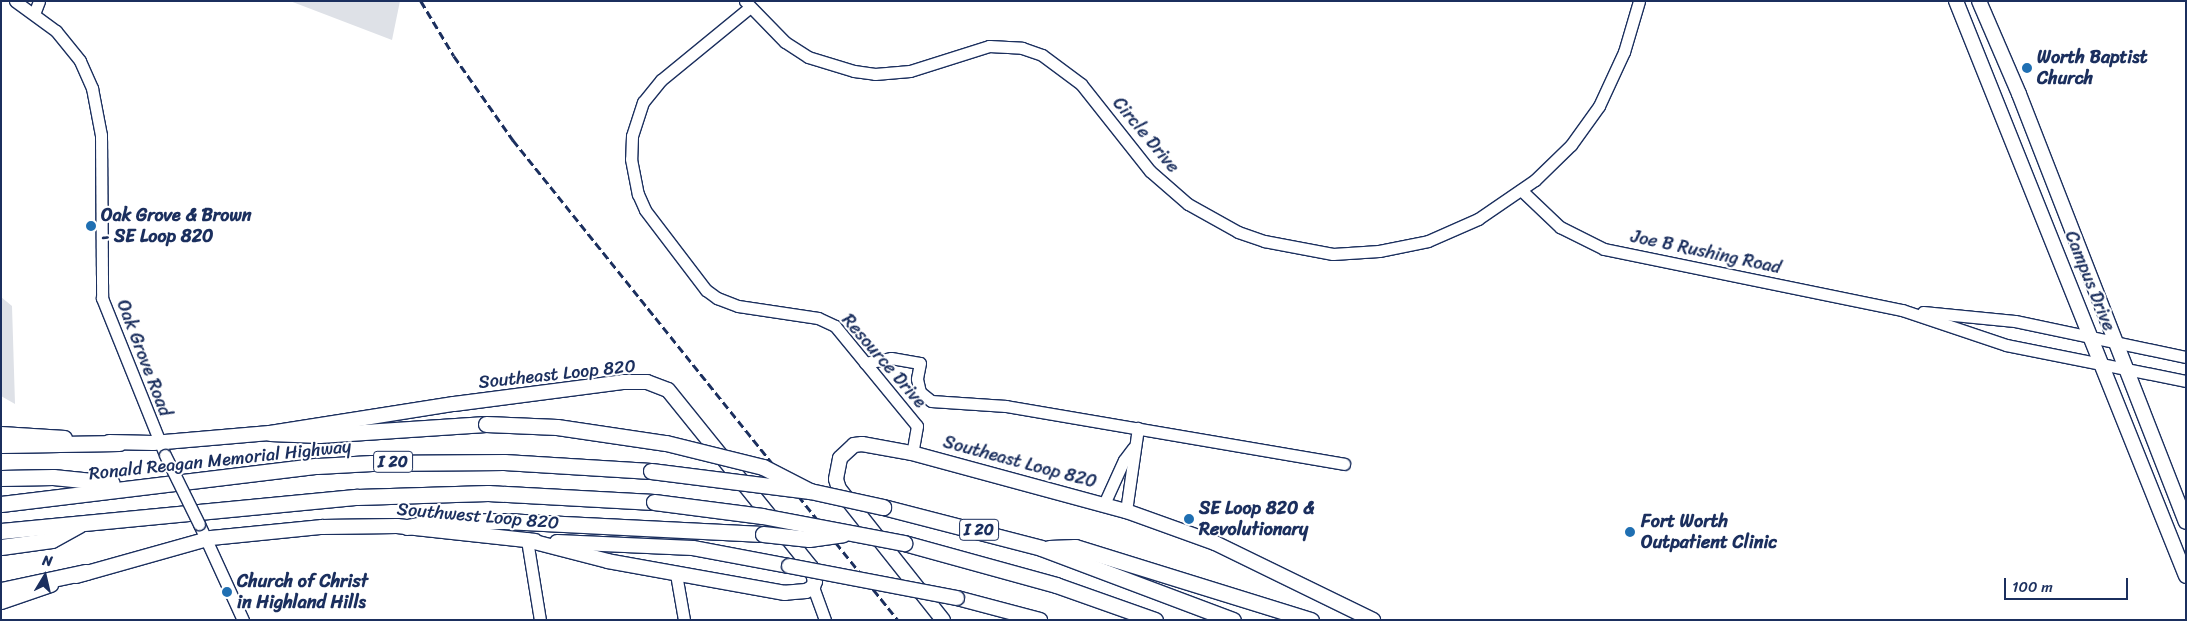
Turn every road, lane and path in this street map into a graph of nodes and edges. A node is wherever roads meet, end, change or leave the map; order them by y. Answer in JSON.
{"nodes":[{"id":1,"x":16,"y":1,"type":"edge"},
{"id":2,"x":39,"y":1,"type":"edge"},
{"id":3,"x":1639,"y":1,"type":"edge"},
{"id":4,"x":1956,"y":1,"type":"edge"},
{"id":5,"x":1979,"y":1,"type":"edge"},
{"id":6,"x":747,"y":4,"type":"edge"},
{"id":7,"x":34,"y":14,"type":"junction"},
{"id":8,"x":2002,"y":57,"type":"junction"},
{"id":9,"x":1980,"y":64,"type":"junction"},
{"id":10,"x":1521,"y":190,"type":"junction"},
{"id":11,"x":1902,"y":310,"type":"junction"},
{"id":12,"x":2092,"y":336,"type":"junction"},
{"id":13,"x":2116,"y":342,"type":"junction"},
{"id":14,"x":2186,"y":357,"type":"edge"},
{"id":15,"x":865,"y":362,"type":"junction"},
{"id":16,"x":2103,"y":365,"type":"junction"},
{"id":17,"x":2125,"y":369,"type":"junction"},
{"id":18,"x":2186,"y":381,"type":"edge"},
{"id":19,"x":1138,"y":428,"type":"junction"},
{"id":20,"x":270,"y":433,"type":"junction"},
{"id":21,"x":1,"y":434,"type":"edge"},
{"id":22,"x":119,"y":443,"type":"junction"},
{"id":23,"x":1,"y":445,"type":"edge"},
{"id":24,"x":1133,"y":448,"type":"junction"},
{"id":25,"x":163,"y":449,"type":"junction"},
{"id":26,"x":912,"y":453,"type":"junction"},
{"id":27,"x":1344,"y":464,"type":"dead end"},
{"id":28,"x":1,"y":478,"type":"edge"},
{"id":29,"x":135,"y":486,"type":"junction"},
{"id":30,"x":810,"y":491,"type":"junction"},
{"id":31,"x":1,"y":504,"type":"edge"},
{"id":32,"x":1104,"y":504,"type":"junction"},
{"id":33,"x":1126,"y":511,"type":"junction"},
{"id":34,"x":87,"y":521,"type":"junction"},
{"id":35,"x":2186,"y":522,"type":"edge"},
{"id":36,"x":407,"y":527,"type":"junction"},
{"id":37,"x":1,"y":531,"type":"edge"},
{"id":38,"x":855,"y":532,"type":"junction"},
{"id":39,"x":206,"y":540,"type":"junction"},
{"id":40,"x":527,"y":540,"type":"junction"},
{"id":41,"x":1,"y":547,"type":"edge"},
{"id":42,"x":1041,"y":548,"type":"junction"},
{"id":43,"x":86,"y":572,"type":"junction"},
{"id":44,"x":676,"y":574,"type":"junction"},
{"id":45,"x":2186,"y":576,"type":"edge"},
{"id":46,"x":813,"y":587,"type":"junction"},
{"id":47,"x":1,"y":590,"type":"edge"},
{"id":48,"x":1,"y":602,"type":"edge"},
{"id":49,"x":243,"y":620,"type":"edge"},
{"id":50,"x":540,"y":620,"type":"edge"},
{"id":51,"x":684,"y":620,"type":"edge"},
{"id":52,"x":825,"y":620,"type":"edge"},
{"id":53,"x":943,"y":620,"type":"edge"},
{"id":54,"x":1040,"y":620,"type":"edge"},
{"id":55,"x":1154,"y":620,"type":"edge"},
{"id":56,"x":1232,"y":620,"type":"edge"},
{"id":57,"x":1311,"y":620,"type":"edge"},
{"id":58,"x":1373,"y":620,"type":"edge"}],
"edges":[{"from":1,"to":7,"type":"street","name":"Oak Grove Road"},
{"from":2,"to":7,"type":"street"},
{"from":3,"to":10,"type":"street","name":"Circle Drive"},
{"from":4,"to":9,"type":"main road","name":"Campus Drive"},
{"from":5,"to":8,"type":"main road","name":"Campus Drive"},
{"from":6,"to":10,"type":"street","name":"Circle Drive"},
{"from":6,"to":15,"type":"street","name":"Resource Drive"},
{"from":7,"to":25,"type":"street","name":"Oak Grove Road"},
{"from":8,"to":9,"type":"main road"},
{"from":8,"to":13,"type":"main road","name":"Campus Drive"},
{"from":9,"to":12,"type":"main road","name":"Campus Drive"},
{"from":10,"to":11,"type":"street","name":"Joe B Rushing Road"},
{"from":11,"to":12,"type":"street","name":"Joe B Rushing Road"},
{"from":11,"to":16,"type":"street","name":"Joe B Rushing Road"},
{"from":12,"to":13,"type":"street","name":"Joe B Rushing Road"},
{"from":12,"to":16,"type":"main road","name":"Campus Drive"},
{"from":13,"to":14,"type":"street","name":"Joe B Rushing Road"},
{"from":13,"to":17,"type":"main road","name":"Campus Drive"},
{"from":15,"to":19,"type":"street"},
{"from":15,"to":26,"type":"street","name":"Resource Drive"},
{"from":16,"to":17,"type":"street","name":"Joe B Rushing Road"},
{"from":16,"to":45,"type":"main road","name":"Campus Drive"},
{"from":17,"to":18,"type":"street","name":"Joe B Rushing Road"},
{"from":17,"to":35,"type":"main road","name":"Campus Drive"},
{"from":19,"to":24,"type":"street"},
{"from":19,"to":27,"type":"street"},
{"from":20,"to":25,"type":"main road","name":"Southeast Loop 820"},
{"from":20,"to":30,"type":"highway","bridge":true},
{"from":20,"to":46,"type":"main road","name":"Southeast Loop 820"},
{"from":21,"to":22,"type":"main road","name":"Southeast Loop 820"},
{"from":22,"to":23,"type":"highway"},
{"from":22,"to":25,"type":"main road","name":"Southeast Loop 820"},
{"from":24,"to":32,"type":"street"},
{"from":24,"to":33,"type":"street"},
{"from":25,"to":39,"type":"street","name":"Oak Grove Road","bridge":true},
{"from":26,"to":32,"type":"main road","name":"Southeast Loop 820"},
{"from":26,"to":53,"type":"main road","name":"Southeast Loop 820"},
{"from":28,"to":29,"type":"highway"},
{"from":29,"to":30,"type":"highway","name":"Ronald Reagan Memorial Highway","number":"I 20","bridge":true},
{"from":29,"to":31,"type":"highway","name":"Ronald Reagan Memorial Highway","number":"I 20"},
{"from":30,"to":42,"type":"highway","name":"Ronald Reagan Memorial Highway","number":"I 20","bridge":true},
{"from":32,"to":33,"type":"main road","name":"Southeast Loop 820"},
{"from":33,"to":58,"type":"main road","name":"Southeast Loop 820"},
{"from":34,"to":37,"type":"highway","number":"I 20"},
{"from":34,"to":38,"type":"highway","number":"I 20","bridge":true},
{"from":34,"to":41,"type":"highway"},
{"from":36,"to":38,"type":"highway","bridge":true},
{"from":36,"to":39,"type":"main road","name":"Southwest Loop 820"},
{"from":36,"to":40,"type":"main road","name":"Southwest Loop 820"},
{"from":38,"to":55,"type":"highway","number":"I 20","bridge":true},
{"from":39,"to":43,"type":"main road","name":"Southwest Loop 820"},
{"from":39,"to":49,"type":"street","name":"Oak Grove Road"},
{"from":40,"to":44,"type":"main road"},
{"from":40,"to":50,"type":"street"},
{"from":40,"to":54,"type":"main road","name":"Southwest Loop 820","bridge":true},
{"from":42,"to":56,"type":"highway","name":"Ronald Reagan Memorial Highway","number":"I 20"},
{"from":42,"to":57,"type":"highway"},
{"from":43,"to":47,"type":"highway"},
{"from":43,"to":48,"type":"main road","name":"Southwest Loop 820"},
{"from":44,"to":46,"type":"main road"},
{"from":44,"to":51,"type":"street"},
{"from":46,"to":52,"type":"street"}]}
